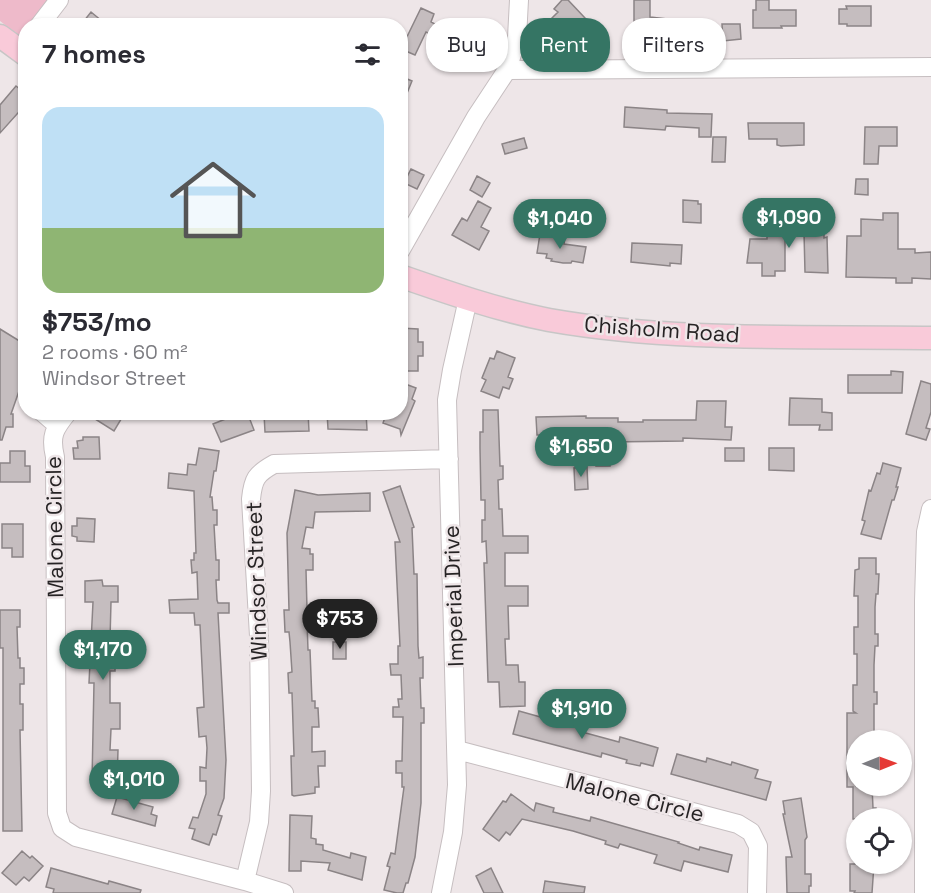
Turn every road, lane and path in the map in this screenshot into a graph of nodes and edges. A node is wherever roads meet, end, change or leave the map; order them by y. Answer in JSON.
{"nodes":[{"id":1,"x":59,"y":0,"type":"edge"},
{"id":2,"x":519,"y":0,"type":"edge"},
{"id":3,"x":45,"y":18,"type":"edge"},
{"id":4,"x":0,"y":36,"type":"edge"},
{"id":5,"x":18,"y":46,"type":"edge"},
{"id":6,"x":508,"y":67,"type":"edge"},
{"id":7,"x":931,"y":67,"type":"edge"},
{"id":8,"x":508,"y":70,"type":"edge"},
{"id":9,"x":506,"y":72,"type":"edge"},
{"id":10,"x":408,"y":237,"type":"edge"},
{"id":11,"x":408,"y":279,"type":"edge"},
{"id":12,"x":468,"y":299,"type":"junction"},
{"id":13,"x":931,"y":338,"type":"edge"},
{"id":14,"x":62,"y":420,"type":"edge"},
{"id":15,"x":449,"y":459,"type":"junction"},
{"id":16,"x":931,"y":509,"type":"edge"},
{"id":17,"x":458,"y":750,"type":"junction"},
{"id":18,"x":245,"y":881,"type":"junction"},
{"id":19,"x":284,"y":893,"type":"edge"},
{"id":20,"x":441,"y":893,"type":"edge"},
{"id":21,"x":757,"y":893,"type":"edge"},
{"id":22,"x":924,"y":893,"type":"edge"}],
"edges":[{"from":1,"to":3,"type":"street"},
{"from":2,"to":6,"type":"street"},
{"from":4,"to":5,"type":"main road"},
{"from":7,"to":8,"type":"street"},
{"from":9,"to":10,"type":"street"},
{"from":11,"to":12,"type":"main road","name":"Chisholm Road"},
{"from":12,"to":13,"type":"main road","name":"Chisholm Road"},
{"from":12,"to":15,"type":"street","name":"Imperial Drive"},
{"from":14,"to":18,"type":"street","name":"Malone Circle"},
{"from":15,"to":17,"type":"street","name":"Imperial Drive"},
{"from":15,"to":18,"type":"street","name":"Windsor Street"},
{"from":16,"to":22,"type":"street"},
{"from":17,"to":20,"type":"street","name":"Imperial Drive"},
{"from":17,"to":21,"type":"street","name":"Malone Circle"},
{"from":18,"to":19,"type":"street","name":"Malone Circle"}]}
